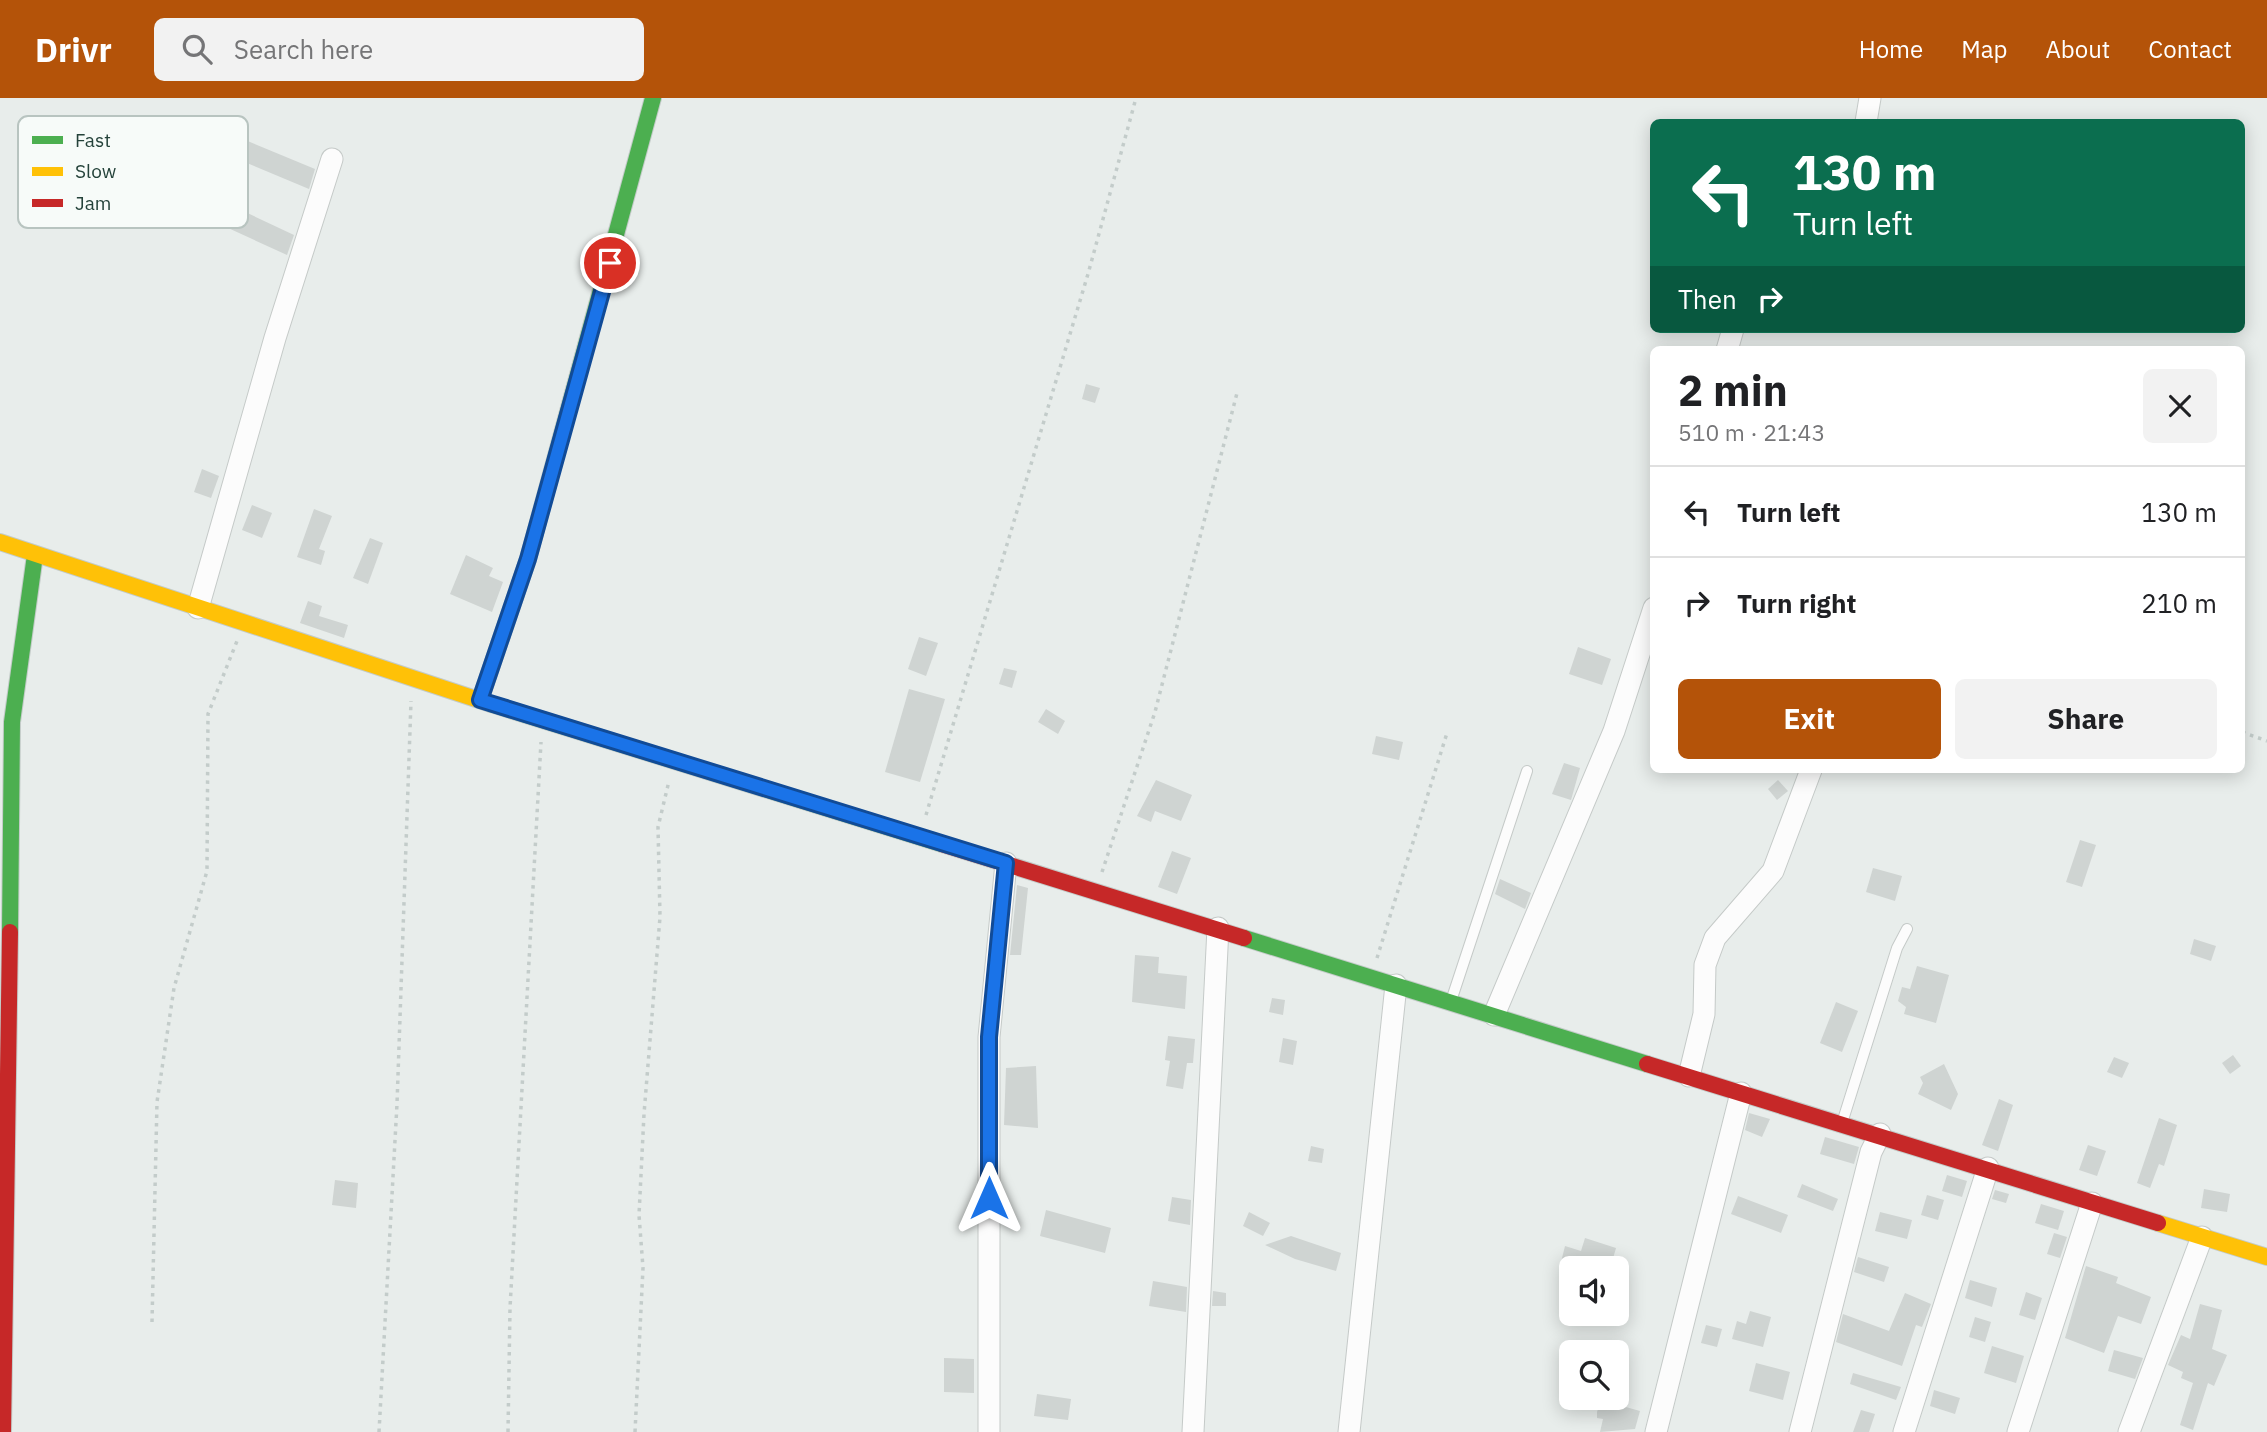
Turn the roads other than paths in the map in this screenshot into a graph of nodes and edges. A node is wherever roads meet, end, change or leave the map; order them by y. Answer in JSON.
{"nodes":[{"id":1,"x":653,"y":98,"type":"edge"},
{"id":2,"x":1870,"y":98,"type":"edge"},
{"id":3,"x":1866,"y":119,"type":"edge"},
{"id":4,"x":332,"y":159,"type":"dead end"},
{"id":5,"x":0,"y":542,"type":"edge"},
{"id":6,"x":35,"y":555,"type":"junction"},
{"id":7,"x":198,"y":608,"type":"junction"},
{"id":8,"x":1650,"y":620,"type":"edge"},
{"id":9,"x":480,"y":700,"type":"junction"},
{"id":10,"x":1527,"y":771,"type":"dead end"},
{"id":11,"x":1810,"y":773,"type":"edge"},
{"id":12,"x":1006,"y":863,"type":"junction"},
{"id":13,"x":1218,"y":928,"type":"junction"},
{"id":14,"x":1907,"y":929,"type":"dead end"},
{"id":15,"x":1396,"y":985,"type":"junction"},
{"id":16,"x":1451,"y":1001,"type":"junction"},
{"id":17,"x":1494,"y":1015,"type":"junction"},
{"id":18,"x":1689,"y":1076,"type":"junction"},
{"id":19,"x":1741,"y":1093,"type":"junction"},
{"id":20,"x":1842,"y":1123,"type":"junction"},
{"id":21,"x":1880,"y":1134,"type":"junction"},
{"id":22,"x":1988,"y":1168,"type":"junction"},
{"id":23,"x":2092,"y":1203,"type":"junction"},
{"id":24,"x":2202,"y":1237,"type":"junction"},
{"id":25,"x":2267,"y":1257,"type":"edge"},
{"id":26,"x":3,"y":1432,"type":"edge"},
{"id":27,"x":989,"y":1432,"type":"edge"},
{"id":28,"x":1193,"y":1432,"type":"edge"},
{"id":29,"x":1349,"y":1432,"type":"edge"},
{"id":30,"x":1656,"y":1432,"type":"edge"},
{"id":31,"x":1800,"y":1432,"type":"edge"},
{"id":32,"x":1904,"y":1432,"type":"edge"},
{"id":33,"x":2018,"y":1432,"type":"edge"},
{"id":34,"x":2129,"y":1432,"type":"edge"}],
"edges":[{"from":1,"to":9,"type":"street"},
{"from":2,"to":3,"type":"street"},
{"from":4,"to":7,"type":"street"},
{"from":5,"to":6,"type":"street"},
{"from":6,"to":7,"type":"street"},
{"from":6,"to":26,"type":"street"},
{"from":7,"to":9,"type":"street"},
{"from":8,"to":17,"type":"street"},
{"from":9,"to":12,"type":"street"},
{"from":10,"to":16,"type":"lane"},
{"from":11,"to":18,"type":"street"},
{"from":12,"to":13,"type":"street"},
{"from":12,"to":27,"type":"street"},
{"from":13,"to":15,"type":"street"},
{"from":13,"to":28,"type":"street"},
{"from":14,"to":20,"type":"lane"},
{"from":15,"to":16,"type":"street"},
{"from":15,"to":29,"type":"street"},
{"from":16,"to":17,"type":"street"},
{"from":17,"to":18,"type":"street"},
{"from":18,"to":19,"type":"street"},
{"from":19,"to":20,"type":"street"},
{"from":19,"to":30,"type":"street"},
{"from":20,"to":21,"type":"street"},
{"from":21,"to":22,"type":"street"},
{"from":21,"to":31,"type":"street"},
{"from":22,"to":23,"type":"street"},
{"from":22,"to":32,"type":"street"},
{"from":23,"to":24,"type":"street"},
{"from":23,"to":33,"type":"street"},
{"from":24,"to":25,"type":"street"},
{"from":24,"to":34,"type":"street"}]}
